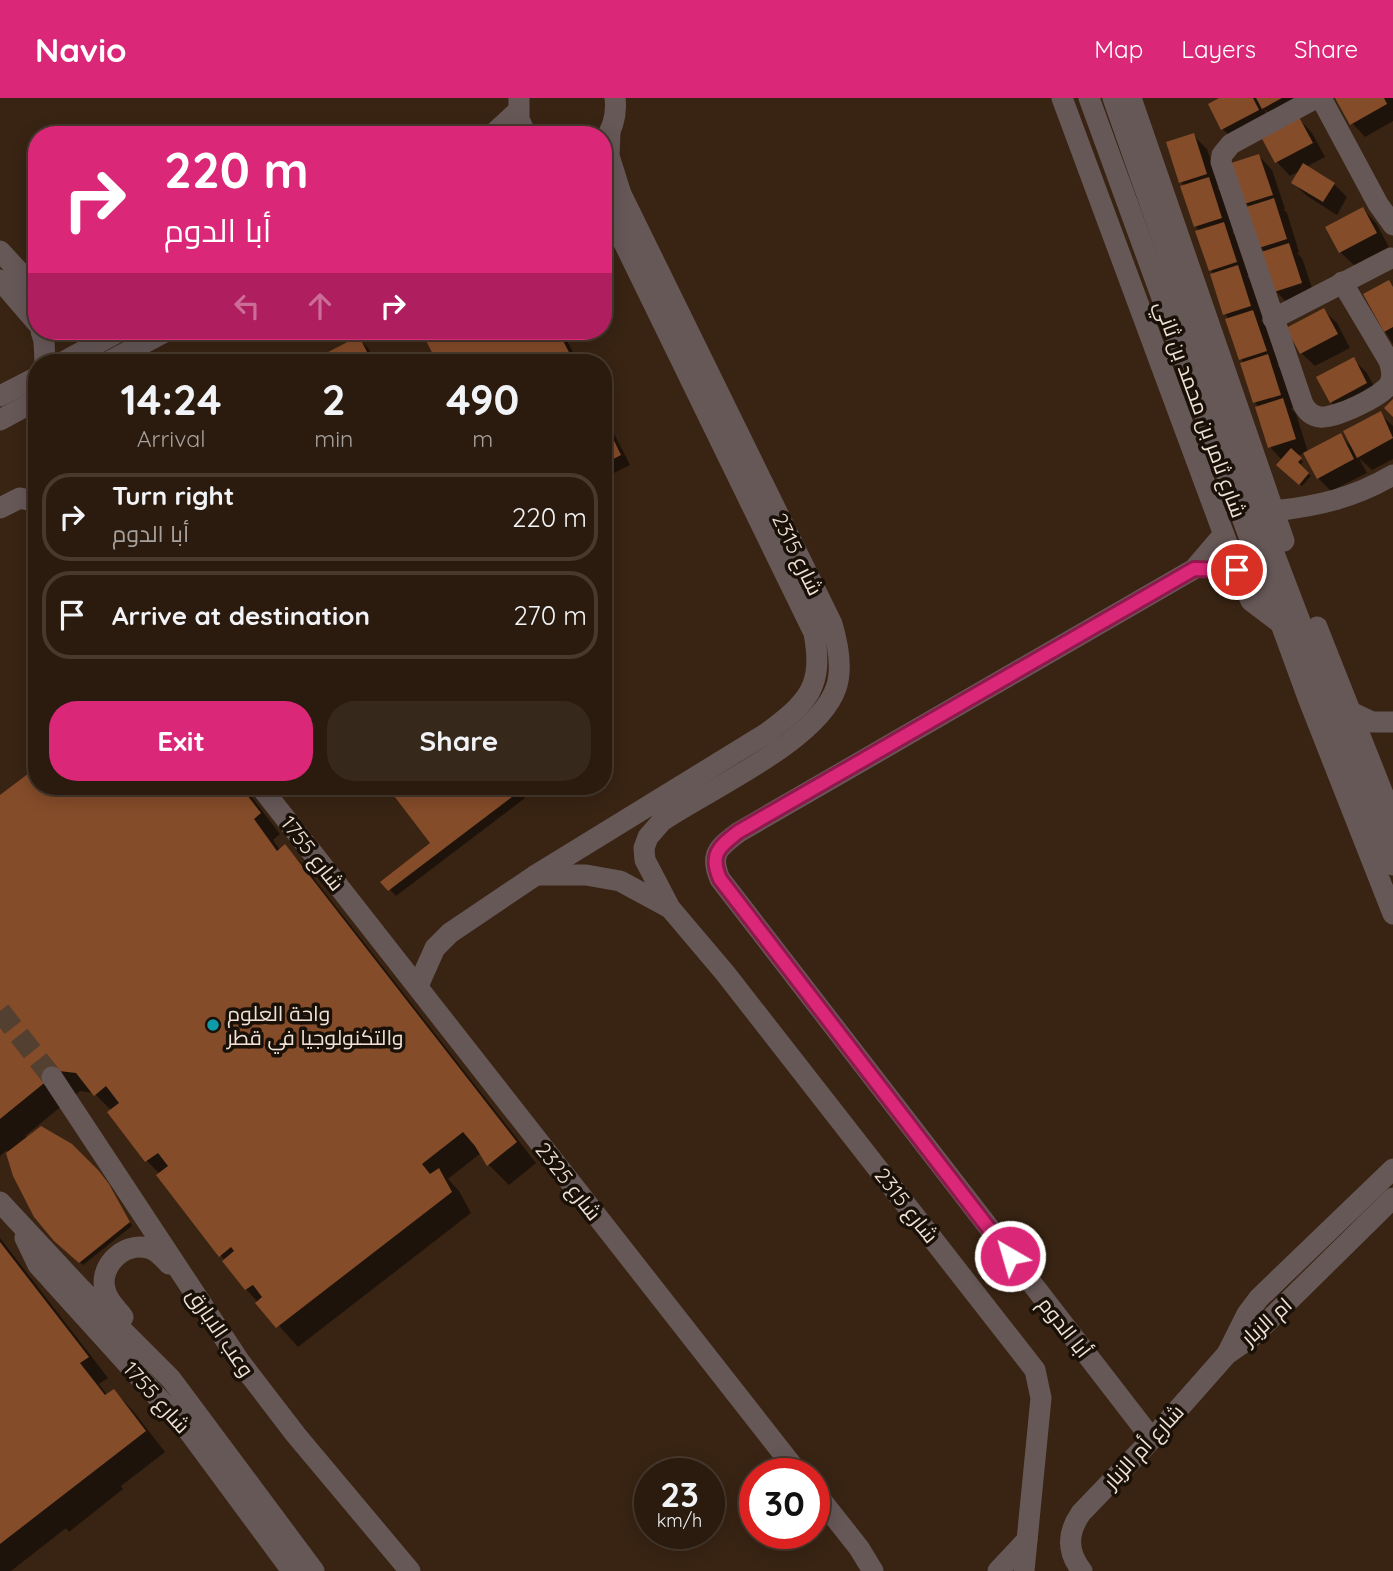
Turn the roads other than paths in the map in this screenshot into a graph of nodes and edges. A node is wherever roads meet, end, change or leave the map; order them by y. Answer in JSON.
{"nodes":[{"id":1,"x":628,"y":98,"type":"edge"},
{"id":2,"x":1062,"y":98,"type":"edge"},
{"id":3,"x":1089,"y":98,"type":"edge"},
{"id":4,"x":1113,"y":98,"type":"edge"},
{"id":5,"x":1131,"y":98,"type":"edge"},
{"id":6,"x":1316,"y":98,"type":"edge"},
{"id":7,"x":1321,"y":98,"type":"edge"},
{"id":8,"x":518,"y":104,"type":"edge"},
{"id":9,"x":611,"y":122,"type":"edge"},
{"id":10,"x":500,"y":126,"type":"edge"},
{"id":11,"x":524,"y":126,"type":"edge"},
{"id":12,"x":1124,"y":127,"type":"junction"},
{"id":13,"x":612,"y":163,"type":"edge"},
{"id":14,"x":1387,"y":210,"type":"edge"},
{"id":15,"x":612,"y":218,"type":"edge"},
{"id":16,"x":0,"y":251,"type":"edge"},
{"id":17,"x":1392,"y":253,"type":"edge"},
{"id":18,"x":0,"y":279,"type":"edge"},
{"id":19,"x":28,"y":281,"type":"edge"},
{"id":20,"x":1342,"y":282,"type":"junction"},
{"id":21,"x":1161,"y":298,"type":"junction"},
{"id":22,"x":1138,"y":308,"type":"junction"},
{"id":23,"x":28,"y":312,"type":"edge"},
{"id":24,"x":1273,"y":319,"type":"junction"},
{"id":25,"x":103,"y":340,"type":"edge"},
{"id":26,"x":150,"y":340,"type":"edge"},
{"id":27,"x":78,"y":354,"type":"edge"},
{"id":28,"x":122,"y":354,"type":"edge"},
{"id":29,"x":28,"y":382,"type":"edge"},
{"id":30,"x":0,"y":396,"type":"edge"},
{"id":31,"x":28,"y":405,"type":"edge"},
{"id":32,"x":0,"y":420,"type":"edge"},
{"id":33,"x":1393,"y":475,"type":"edge"},
{"id":34,"x":28,"y":500,"type":"edge"},
{"id":35,"x":0,"y":508,"type":"edge"},
{"id":36,"x":1274,"y":512,"type":"junction"},
{"id":37,"x":1223,"y":535,"type":"junction"},
{"id":38,"x":1194,"y":569,"type":"junction"},
{"id":39,"x":1237,"y":570,"type":"junction"},
{"id":40,"x":1280,"y":622,"type":"junction"},
{"id":41,"x":1353,"y":713,"type":"junction"},
{"id":42,"x":1393,"y":722,"type":"edge"},
{"id":43,"x":1393,"y":729,"type":"edge"},
{"id":44,"x":1373,"y":764,"type":"junction"},
{"id":45,"x":267,"y":795,"type":"edge"},
{"id":46,"x":1385,"y":844,"type":"junction"},
{"id":47,"x":1393,"y":865,"type":"edge"},
{"id":48,"x":536,"y":875,"type":"junction"},
{"id":49,"x":670,"y":908,"type":"junction"},
{"id":50,"x":1393,"y":914,"type":"edge"},
{"id":51,"x":418,"y":986,"type":"junction"},
{"id":52,"x":52,"y":1077,"type":"tunnel mouth"},
{"id":53,"x":1393,"y":1169,"type":"edge"},
{"id":54,"x":1393,"y":1198,"type":"edge"},
{"id":55,"x":0,"y":1202,"type":"edge"},
{"id":56,"x":22,"y":1226,"type":"junction"},
{"id":57,"x":190,"y":1286,"type":"junction"},
{"id":58,"x":1227,"y":1354,"type":"junction"},
{"id":59,"x":171,"y":1379,"type":"junction"},
{"id":60,"x":1152,"y":1439,"type":"junction"},
{"id":61,"x":786,"y":1458,"type":"edge"},
{"id":62,"x":266,"y":1504,"type":"junction"},
{"id":63,"x":830,"y":1511,"type":"edge"},
{"id":64,"x":1027,"y":1540,"type":"junction"},
{"id":65,"x":386,"y":1543,"type":"junction"},
{"id":66,"x":275,"y":1547,"type":"junction"},
{"id":67,"x":859,"y":1548,"type":"junction"},
{"id":68,"x":292,"y":1571,"type":"edge"},
{"id":69,"x":314,"y":1571,"type":"edge"},
{"id":70,"x":398,"y":1571,"type":"edge"},
{"id":71,"x":410,"y":1571,"type":"edge"},
{"id":72,"x":873,"y":1571,"type":"edge"},
{"id":73,"x":886,"y":1571,"type":"edge"},
{"id":74,"x":998,"y":1571,"type":"edge"},
{"id":75,"x":1024,"y":1571,"type":"edge"},
{"id":76,"x":1083,"y":1571,"type":"edge"}],
"edges":[{"from":1,"to":9,"type":"street"},
{"from":2,"to":22,"type":"street"},
{"from":3,"to":21,"type":"street","name":"شارع ثامر بن محمد بن ثاني"},
{"from":4,"to":12,"type":"street","name":"شارع ثامر بن محمد بن ثاني"},
{"from":5,"to":12,"type":"street"},
{"from":5,"to":36,"type":"street"},
{"from":6,"to":24,"type":"street"},
{"from":7,"to":14,"type":"street"},
{"from":8,"to":10,"type":"street"},
{"from":8,"to":11,"type":"street"},
{"from":12,"to":46,"type":"street","name":"شارع ثامر بن محمد بن ثاني"},
{"from":13,"to":49,"type":"street","name":"شارع 2315"},
{"from":14,"to":17,"type":"street"},
{"from":15,"to":48,"type":"street","name":"شارع 2315"},
{"from":16,"to":19,"type":"street"},
{"from":17,"to":20,"type":"street"},
{"from":18,"to":23,"type":"street"},
{"from":20,"to":24,"type":"street"},
{"from":20,"to":24,"type":"street"},
{"from":21,"to":22,"type":"street"},
{"from":21,"to":40,"type":"street","name":"شارع ثامر بن محمد بن ثاني"},
{"from":22,"to":37,"type":"street"},
{"from":25,"to":27,"type":"street"},
{"from":26,"to":28,"type":"street"},
{"from":29,"to":30,"type":"street"},
{"from":31,"to":32,"type":"street"},
{"from":33,"to":36,"type":"street"},
{"from":34,"to":35,"type":"street"},
{"from":36,"to":41,"type":"street"},
{"from":37,"to":38,"type":"street","name":"أبا الدوم"},
{"from":37,"to":39,"type":"street"},
{"from":38,"to":39,"type":"street"},
{"from":38,"to":60,"type":"street","name":"أبا الدوم"},
{"from":39,"to":40,"type":"street"},
{"from":40,"to":50,"type":"street","name":"شارع ثامر بن محمد بن ثاني"},
{"from":41,"to":42,"type":"street"},
{"from":41,"to":44,"type":"street"},
{"from":43,"to":44,"type":"street"},
{"from":44,"to":46,"type":"street"},
{"from":45,"to":51,"type":"street","name":"شارع 1755"},
{"from":46,"to":47,"type":"street","name":"شارع ثامر بن محمد بن ثاني"},
{"from":48,"to":49,"type":"street","name":"شارع 2315"},
{"from":48,"to":51,"type":"street","name":"شارع 2315"},
{"from":49,"to":64,"type":"street","name":"شارع 2315"},
{"from":51,"to":61,"type":"street","name":"شارع 2325"},
{"from":52,"to":57,"type":"street","name":"وعب الابارق"},
{"from":53,"to":58,"type":"street","name":"ام الزبار"},
{"from":54,"to":58,"type":"street","name":"ام الزبار"},
{"from":55,"to":56,"type":"street"},
{"from":56,"to":59,"type":"street"},
{"from":56,"to":66,"type":"street","name":"شارع 1755"},
{"from":57,"to":59,"type":"street"},
{"from":57,"to":65,"type":"street","name":"وعب الابارق"},
{"from":58,"to":60,"type":"street","name":"شارع أم الزبار"},
{"from":59,"to":62,"type":"street"},
{"from":60,"to":76,"type":"street","name":"شارع أم الزبار"},
{"from":62,"to":66,"type":"street"},
{"from":62,"to":69,"type":"street"},
{"from":63,"to":67,"type":"street"},
{"from":64,"to":74,"type":"street"},
{"from":64,"to":75,"type":"street","name":"شارع 2315"},
{"from":65,"to":70,"type":"street"},
{"from":65,"to":71,"type":"street","name":"وعب الابارق"},
{"from":66,"to":68,"type":"street","name":"شارع 1755"},
{"from":67,"to":72,"type":"street"},
{"from":67,"to":73,"type":"street"}]}
